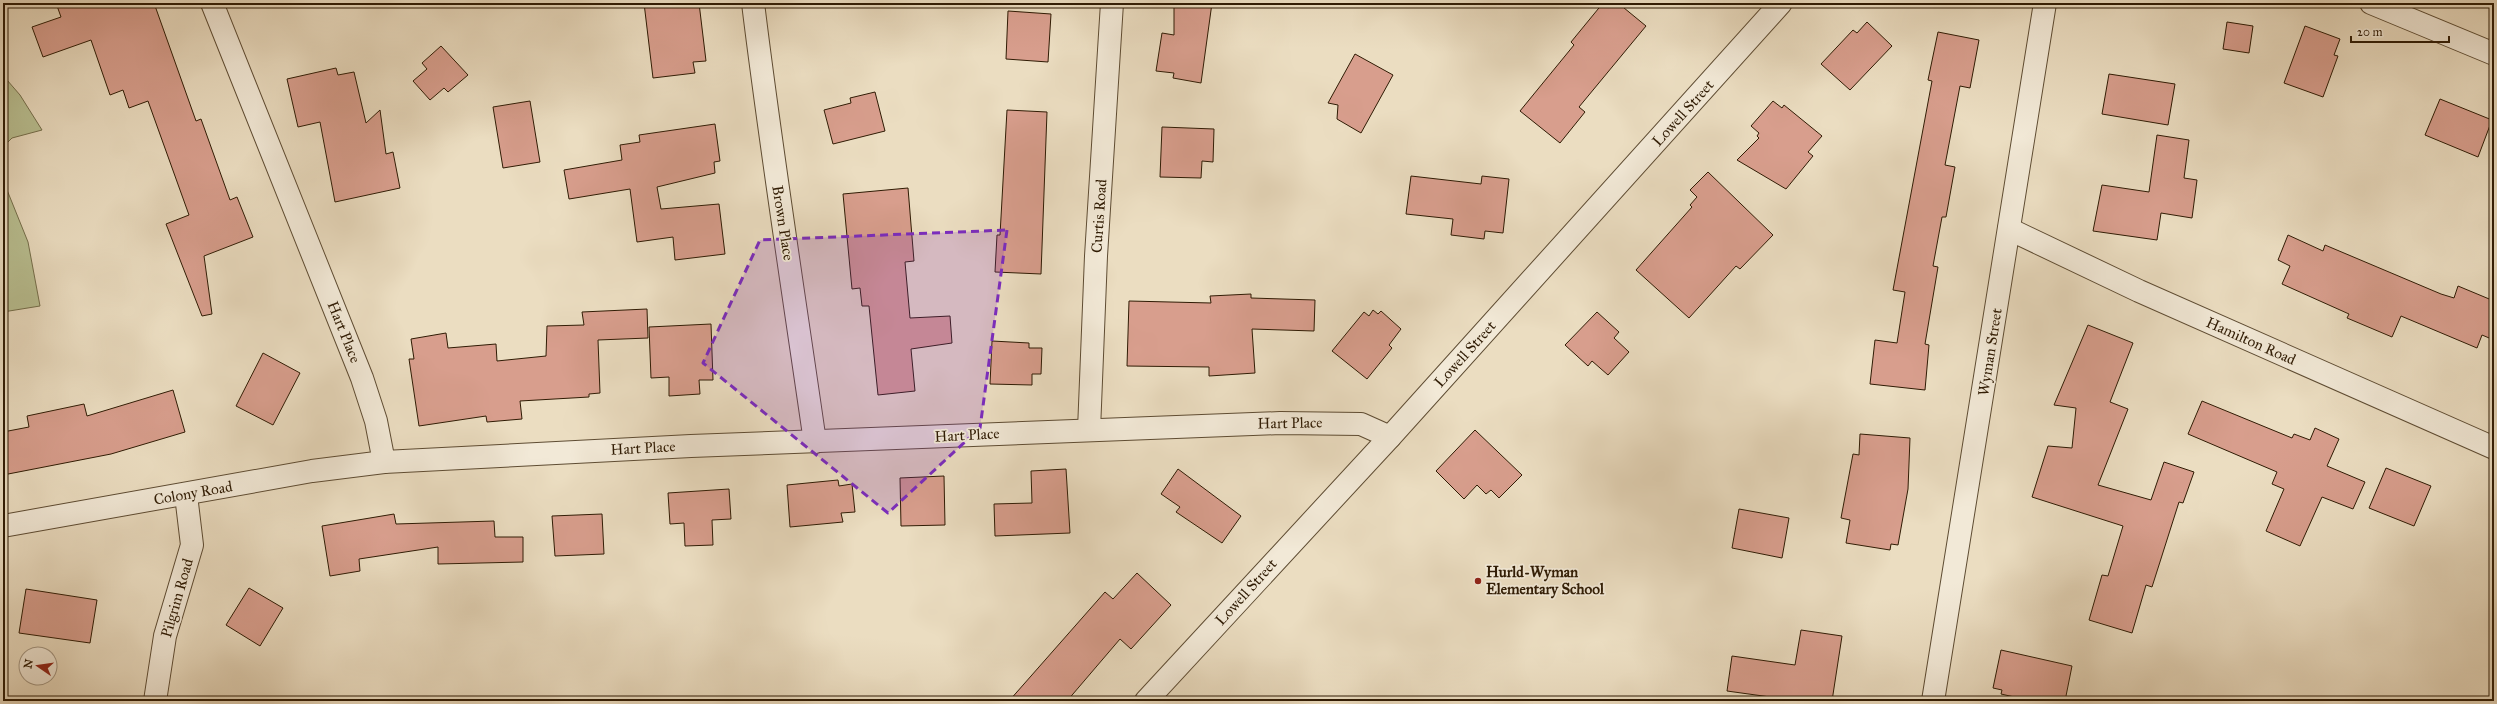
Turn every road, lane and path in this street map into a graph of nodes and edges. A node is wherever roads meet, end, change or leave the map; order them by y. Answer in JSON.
{"nodes":[{"id":1,"x":212,"y":3,"type":"edge"},
{"id":2,"x":753,"y":3,"type":"edge"},
{"id":3,"x":1112,"y":3,"type":"edge"},
{"id":4,"x":1781,"y":3,"type":"edge"},
{"id":5,"x":2045,"y":3,"type":"edge"},
{"id":6,"x":2371,"y":3,"type":"edge"},
{"id":7,"x":2494,"y":54,"type":"edge"},
{"id":8,"x":2009,"y":229,"type":"junction"},
{"id":9,"x":1090,"y":430,"type":"junction"},
{"id":10,"x":1390,"y":437,"type":"junction"},
{"id":11,"x":815,"y":442,"type":"junction"},
{"id":12,"x":2494,"y":448,"type":"edge"},
{"id":13,"x":384,"y":462,"type":"junction"},
{"id":14,"x":186,"y":495,"type":"junction"},
{"id":15,"x":3,"y":526,"type":"edge"},
{"id":16,"x":155,"y":701,"type":"edge"},
{"id":17,"x":1146,"y":701,"type":"edge"},
{"id":18,"x":1933,"y":701,"type":"edge"}],
"edges":[{"from":1,"to":13,"type":"street","name":"Hart Place"},
{"from":2,"to":11,"type":"street","name":"Brown Place"},
{"from":3,"to":9,"type":"street","name":"Curtis Road"},
{"from":4,"to":10,"type":"street","name":"Lowell Street"},
{"from":5,"to":8,"type":"street","name":"Wyman Street"},
{"from":6,"to":7,"type":"street"},
{"from":8,"to":12,"type":"street","name":"Hamilton Road"},
{"from":8,"to":18,"type":"street","name":"Wyman Street"},
{"from":9,"to":10,"type":"street","name":"Hart Place"},
{"from":9,"to":11,"type":"street","name":"Hart Place"},
{"from":10,"to":17,"type":"street","name":"Lowell Street"},
{"from":11,"to":13,"type":"street","name":"Hart Place"},
{"from":13,"to":14,"type":"street","name":"Colony Road"},
{"from":14,"to":15,"type":"street","name":"Colony Road"},
{"from":14,"to":16,"type":"street","name":"Pilgrim Road"}]}
